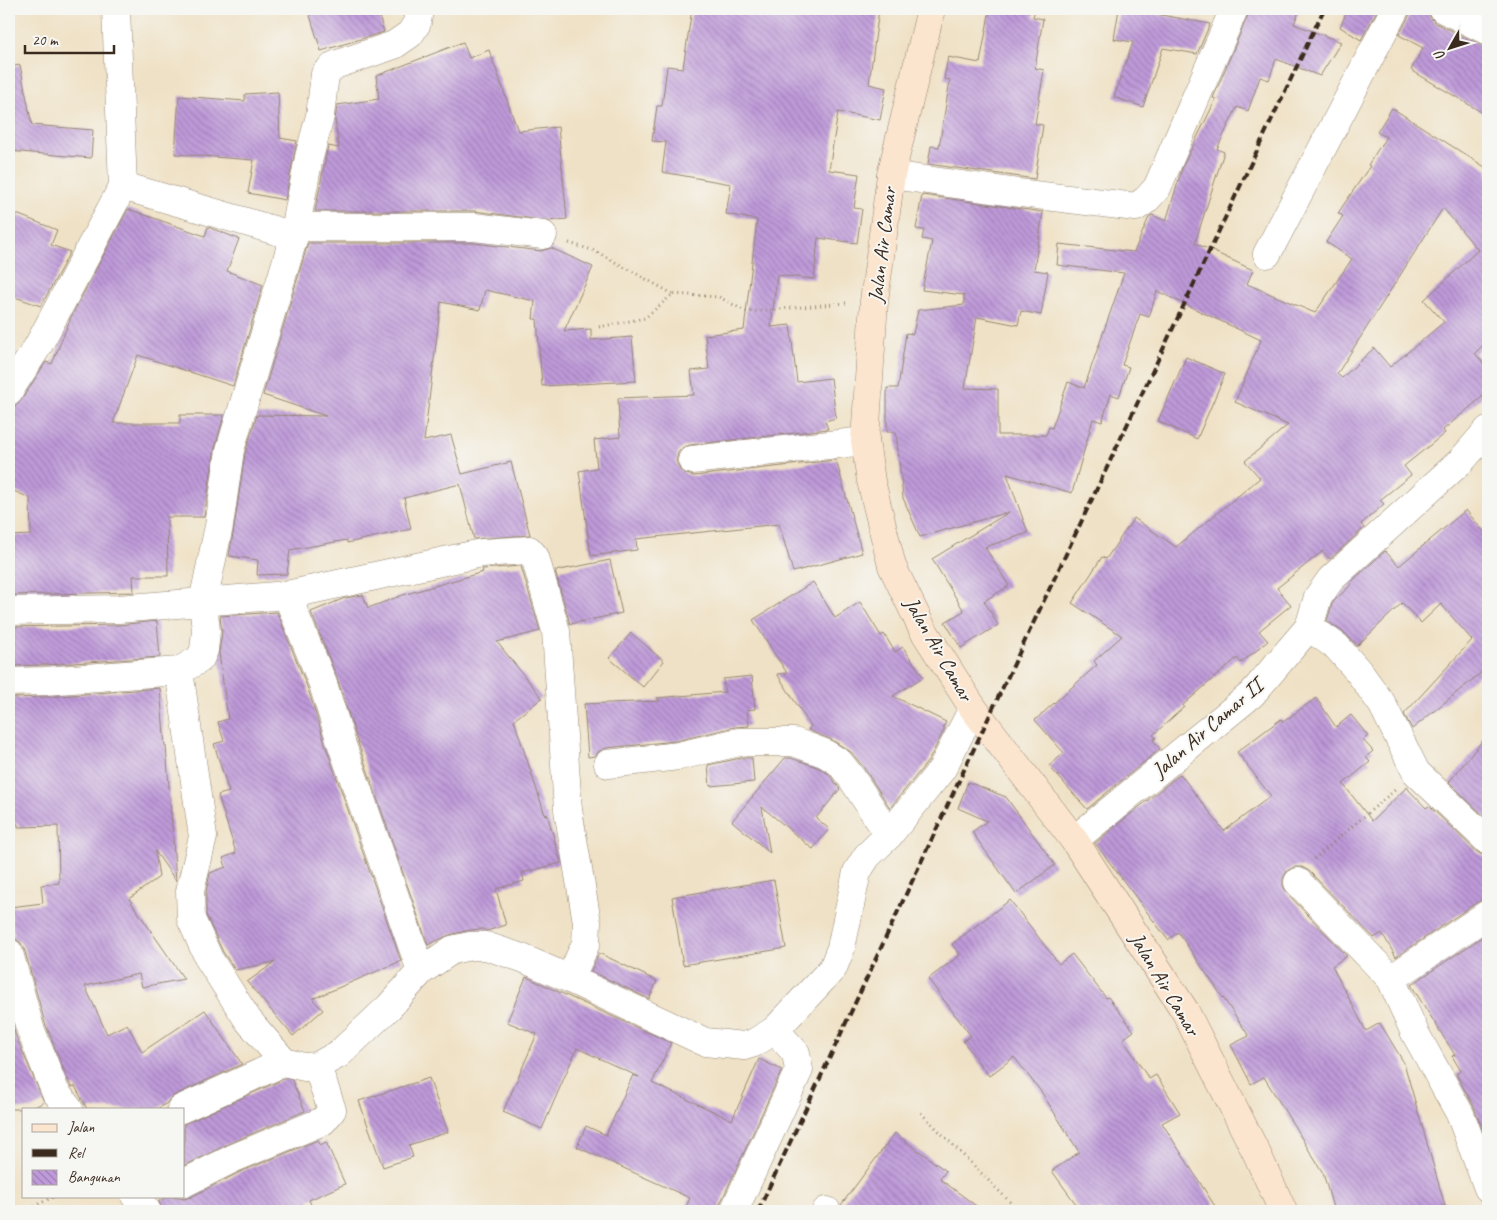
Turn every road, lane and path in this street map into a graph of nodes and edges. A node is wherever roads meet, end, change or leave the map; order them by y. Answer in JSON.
{"nodes":[{"id":1,"x":116,"y":9,"type":"edge"},
{"id":2,"x":419,"y":9,"type":"edge"},
{"id":3,"x":931,"y":9,"type":"edge"},
{"id":4,"x":1234,"y":9,"type":"edge"},
{"id":5,"x":1396,"y":9,"type":"edge"},
{"id":6,"x":1443,"y":9,"type":"edge"},
{"id":7,"x":1488,"y":31,"type":"edge"},
{"id":8,"x":891,"y":175,"type":"junction"},
{"id":9,"x":123,"y":186,"type":"junction"},
{"id":10,"x":294,"y":232,"type":"junction"},
{"id":11,"x":543,"y":235,"type":"joint"},
{"id":12,"x":1267,"y":254,"type":"dead end"},
{"id":13,"x":673,"y":294,"type":"junction"},
{"id":14,"x":874,"y":301,"type":"junction"},
{"id":15,"x":599,"y":327,"type":"dead end"},
{"id":16,"x":9,"y":391,"type":"edge"},
{"id":17,"x":1488,"y":430,"type":"edge"},
{"id":18,"x":865,"y":441,"type":"junction"},
{"id":19,"x":692,"y":460,"type":"dead end"},
{"id":20,"x":287,"y":595,"type":"junction"},
{"id":21,"x":202,"y":602,"type":"junction"},
{"id":22,"x":9,"y":611,"type":"edge"},
{"id":23,"x":1309,"y":627,"type":"junction"},
{"id":24,"x":179,"y":671,"type":"junction"},
{"id":25,"x":9,"y":682,"type":"edge"},
{"id":26,"x":973,"y":708,"type":"junction"},
{"id":27,"x":608,"y":764,"type":"dead end"},
{"id":28,"x":1416,"y":772,"type":"junction"},
{"id":29,"x":889,"y":835,"type":"junction"},
{"id":30,"x":1074,"y":840,"type":"junction"},
{"id":31,"x":1488,"y":841,"type":"edge"},
{"id":32,"x":1298,"y":882,"type":"joint"},
{"id":33,"x":1488,"y":914,"type":"edge"},
{"id":34,"x":9,"y":953,"type":"edge"},
{"id":35,"x":421,"y":972,"type":"junction"},
{"id":36,"x":570,"y":979,"type":"junction"},
{"id":37,"x":1391,"y":979,"type":"junction"},
{"id":38,"x":775,"y":1030,"type":"junction"},
{"id":39,"x":284,"y":1062,"type":"junction"},
{"id":40,"x":317,"y":1066,"type":"junction"},
{"id":41,"x":68,"y":1108,"type":"edge"},
{"id":42,"x":183,"y":1108,"type":"edge"},
{"id":43,"x":921,"y":1113,"type":"dead end"},
{"id":44,"x":185,"y":1182,"type":"edge"},
{"id":45,"x":1488,"y":1188,"type":"edge"},
{"id":46,"x":51,"y":1198,"type":"edge"},
{"id":47,"x":25,"y":1211,"type":"edge"},
{"id":48,"x":734,"y":1211,"type":"edge"},
{"id":49,"x":1019,"y":1211,"type":"edge"},
{"id":50,"x":1284,"y":1211,"type":"edge"}],
"edges":[{"from":1,"to":9,"type":"street"},
{"from":2,"to":10,"type":"street"},
{"from":3,"to":8,"type":"main road","name":"Jalan Air Camar"},
{"from":4,"to":8,"type":"street"},
{"from":5,"to":12,"type":"street"},
{"from":6,"to":7,"type":"street"},
{"from":8,"to":14,"type":"main road","name":"Jalan Air Camar"},
{"from":9,"to":10,"type":"street"},
{"from":9,"to":16,"type":"street"},
{"from":10,"to":11,"type":"street"},
{"from":10,"to":21,"type":"street"},
{"from":11,"to":13,"type":"path"},
{"from":13,"to":14,"type":"path"},
{"from":13,"to":15,"type":"path"},
{"from":14,"to":18,"type":"main road","name":"Jalan Air Camar"},
{"from":17,"to":23,"type":"street","name":"Jalan Air Camar II"},
{"from":18,"to":19,"type":"street"},
{"from":18,"to":26,"type":"main road","name":"Jalan Air Camar"},
{"from":20,"to":21,"type":"street"},
{"from":20,"to":35,"type":"street"},
{"from":20,"to":36,"type":"street"},
{"from":21,"to":22,"type":"street"},
{"from":21,"to":24,"type":"street"},
{"from":23,"to":28,"type":"street"},
{"from":23,"to":30,"type":"street","name":"Jalan Air Camar II"},
{"from":24,"to":25,"type":"street"},
{"from":24,"to":39,"type":"street"},
{"from":26,"to":29,"type":"street"},
{"from":26,"to":30,"type":"main road","name":"Jalan Air Camar"},
{"from":27,"to":29,"type":"street"},
{"from":28,"to":31,"type":"street"},
{"from":28,"to":32,"type":"path"},
{"from":29,"to":38,"type":"street"},
{"from":30,"to":50,"type":"main road","name":"Jalan Air Camar"},
{"from":32,"to":37,"type":"street"},
{"from":33,"to":37,"type":"street"},
{"from":34,"to":41,"type":"street"},
{"from":35,"to":36,"type":"street"},
{"from":35,"to":40,"type":"street"},
{"from":36,"to":38,"type":"street"},
{"from":37,"to":45,"type":"street"},
{"from":38,"to":48,"type":"street"},
{"from":39,"to":40,"type":"street"},
{"from":39,"to":42,"type":"street"},
{"from":40,"to":44,"type":"street"},
{"from":43,"to":49,"type":"path"},
{"from":46,"to":47,"type":"path"}]}
